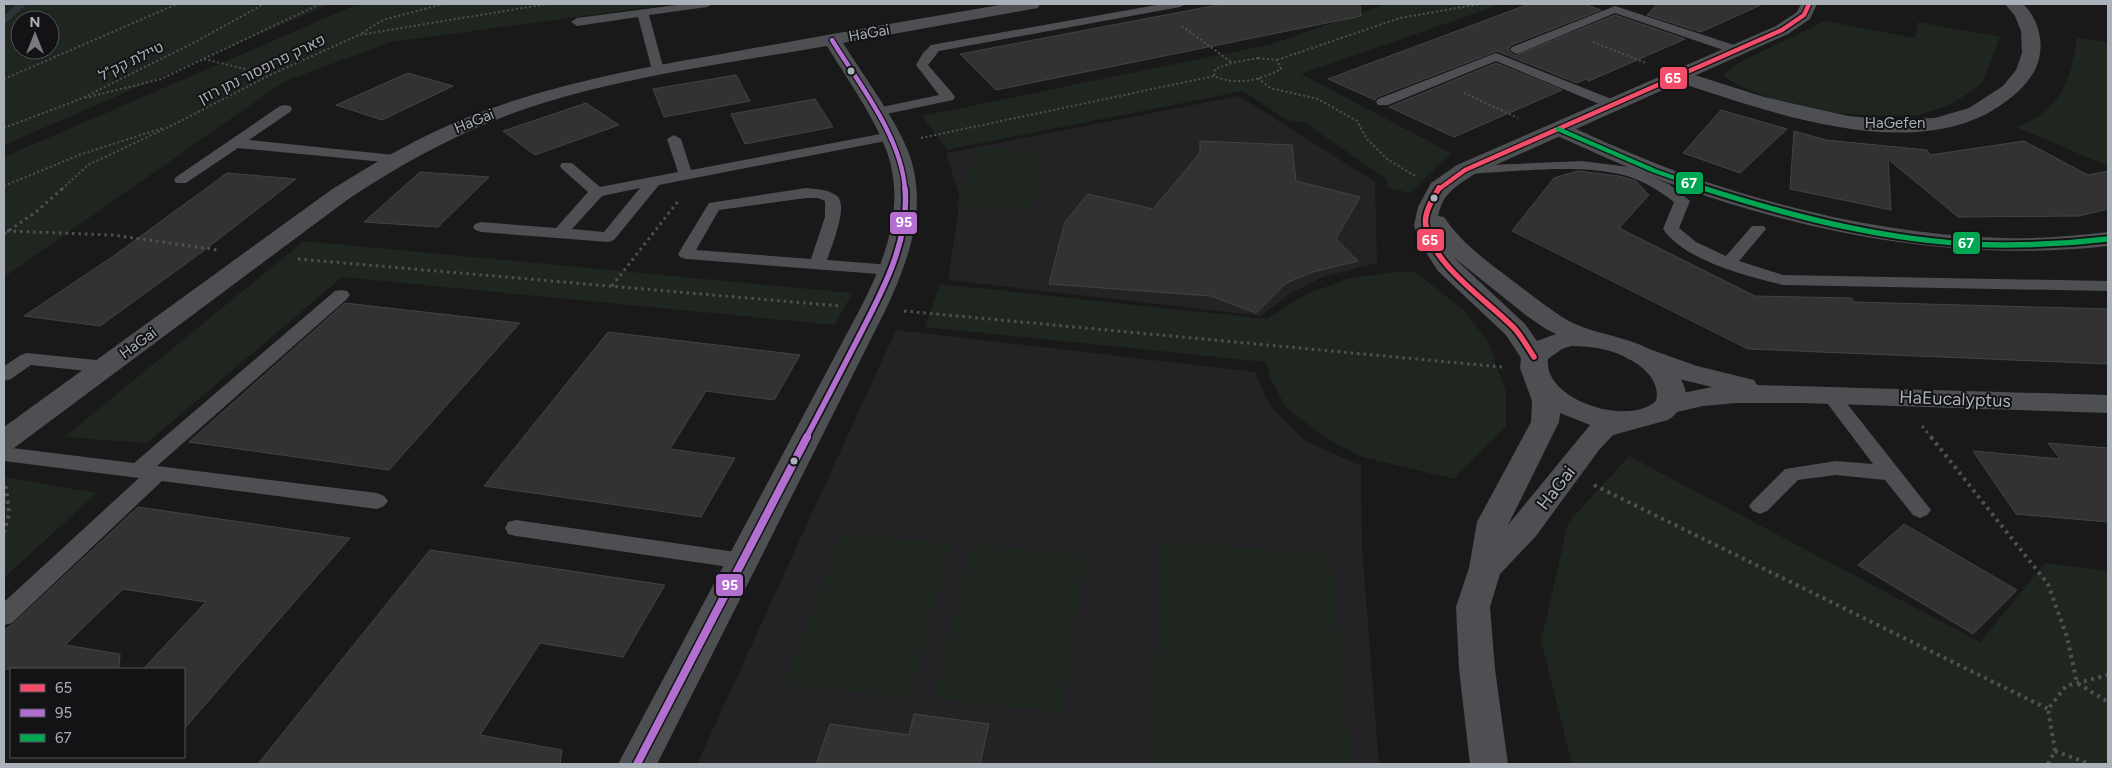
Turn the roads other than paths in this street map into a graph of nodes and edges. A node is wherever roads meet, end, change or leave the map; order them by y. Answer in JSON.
{"nodes":[{"id":1,"x":707,"y":4,"type":"edge"},
{"id":2,"x":1032,"y":4,"type":"edge"},
{"id":3,"x":1180,"y":4,"type":"edge"},
{"id":4,"x":1809,"y":4,"type":"edge"},
{"id":5,"x":2013,"y":4,"type":"edge"},
{"id":6,"x":643,"y":13,"type":"junction"},
{"id":7,"x":576,"y":22,"type":"dead end"},
{"id":8,"x":832,"y":40,"type":"junction"},
{"id":9,"x":1516,"y":50,"type":"dead end"},
{"id":10,"x":1736,"y":50,"type":"junction"},
{"id":11,"x":658,"y":70,"type":"junction"},
{"id":12,"x":1679,"y":76,"type":"junction"},
{"id":13,"x":1382,"y":102,"type":"dead end"},
{"id":14,"x":1614,"y":105,"type":"junction"},
{"id":15,"x":285,"y":109,"type":"dead end"},
{"id":16,"x":887,"y":130,"type":"junction"},
{"id":17,"x":1554,"y":131,"type":"junction"},
{"id":18,"x":674,"y":139,"type":"dead end"},
{"id":19,"x":235,"y":143,"type":"junction"},
{"id":20,"x":394,"y":159,"type":"junction"},
{"id":21,"x":567,"y":166,"type":"dead end"},
{"id":22,"x":1465,"y":170,"type":"junction"},
{"id":23,"x":686,"y":176,"type":"junction"},
{"id":24,"x":181,"y":180,"type":"dead end"},
{"id":25,"x":654,"y":182,"type":"junction"},
{"id":26,"x":598,"y":192,"type":"junction"},
{"id":27,"x":1428,"y":211,"type":"junction"},
{"id":28,"x":480,"y":227,"type":"dead end"},
{"id":29,"x":1758,"y":229,"type":"dead end"},
{"id":30,"x":560,"y":233,"type":"junction"},
{"id":31,"x":2108,"y":239,"type":"edge"},
{"id":32,"x":1730,"y":262,"type":"junction"},
{"id":33,"x":817,"y":264,"type":"junction"},
{"id":34,"x":891,"y":270,"type":"junction"},
{"id":35,"x":2108,"y":286,"type":"edge"},
{"id":36,"x":341,"y":295,"type":"dead end"},
{"id":37,"x":1589,"y":338,"type":"junction"},
{"id":38,"x":1634,"y":352,"type":"junction"},
{"id":39,"x":106,"y":366,"type":"junction"},
{"id":40,"x":1536,"y":371,"type":"junction"},
{"id":41,"x":4,"y":375,"type":"edge"},
{"id":42,"x":1802,"y":394,"type":"junction"},
{"id":43,"x":1830,"y":395,"type":"junction"},
{"id":44,"x":2108,"y":404,"type":"edge"},
{"id":45,"x":1668,"y":405,"type":"junction"},
{"id":46,"x":1632,"y":420,"type":"junction"},
{"id":47,"x":4,"y":441,"type":"edge"},
{"id":48,"x":4,"y":454,"type":"edge"},
{"id":49,"x":148,"y":472,"type":"junction"},
{"id":50,"x":1891,"y":473,"type":"junction"},
{"id":51,"x":377,"y":501,"type":"dead end"},
{"id":52,"x":1760,"y":506,"type":"dead end"},
{"id":53,"x":1920,"y":510,"type":"dead end"},
{"id":54,"x":516,"y":528,"type":"dead end"},
{"id":55,"x":743,"y":561,"type":"junction"},
{"id":56,"x":1485,"y":568,"type":"junction"},
{"id":57,"x":4,"y":616,"type":"edge"},
{"id":58,"x":637,"y":764,"type":"edge"},
{"id":59,"x":1489,"y":764,"type":"edge"}],
"edges":[{"from":1,"to":6,"type":"lane"},
{"from":2,"to":8,"type":"street","name":"HaGai"},
{"from":3,"to":16,"type":"lane"},
{"from":4,"to":10,"type":"street","name":"HaGai"},
{"from":5,"to":12,"type":"street","name":"HaGefen"},
{"from":6,"to":7,"type":"lane"},
{"from":6,"to":11,"type":"lane"},
{"from":8,"to":11,"type":"street","name":"HaGai"},
{"from":8,"to":16,"type":"street"},
{"from":9,"to":10,"type":"lane"},
{"from":10,"to":12,"type":"street","name":"HaGai"},
{"from":11,"to":20,"type":"street","name":"HaGai"},
{"from":12,"to":14,"type":"street","name":"HaGai"},
{"from":13,"to":14,"type":"lane"},
{"from":14,"to":17,"type":"street","name":"HaGai"},
{"from":15,"to":19,"type":"lane"},
{"from":16,"to":23,"type":"lane"},
{"from":16,"to":34,"type":"street"},
{"from":17,"to":22,"type":"street","name":"HaGai"},
{"from":17,"to":31,"type":"street"},
{"from":18,"to":23,"type":"lane"},
{"from":19,"to":20,"type":"lane"},
{"from":19,"to":24,"type":"lane"},
{"from":20,"to":39,"type":"street","name":"HaGai"},
{"from":21,"to":26,"type":"lane"},
{"from":22,"to":27,"type":"street","name":"HaGai"},
{"from":22,"to":32,"type":"lane"},
{"from":23,"to":25,"type":"lane"},
{"from":25,"to":26,"type":"lane"},
{"from":25,"to":30,"type":"lane"},
{"from":26,"to":30,"type":"lane"},
{"from":27,"to":37,"type":"street"},
{"from":27,"to":40,"type":"street","name":"HaGai"},
{"from":28,"to":30,"type":"lane"},
{"from":29,"to":32,"type":"lane"},
{"from":32,"to":35,"type":"lane"},
{"from":33,"to":33,"type":"lane"},
{"from":33,"to":34,"type":"lane"},
{"from":34,"to":55,"type":"street"},
{"from":36,"to":49,"type":"lane"},
{"from":37,"to":38,"type":"street"},
{"from":37,"to":40,"type":"street"},
{"from":38,"to":42,"type":"street","name":"HaEucalyptus"},
{"from":38,"to":45,"type":"street"},
{"from":39,"to":41,"type":"lane"},
{"from":39,"to":47,"type":"street","name":"HaGai"},
{"from":40,"to":46,"type":"street"},
{"from":40,"to":56,"type":"street","name":"HaGai"},
{"from":42,"to":43,"type":"street","name":"HaEucalyptus"},
{"from":42,"to":45,"type":"street","name":"HaEucalyptus"},
{"from":43,"to":44,"type":"street","name":"HaEucalyptus"},
{"from":43,"to":50,"type":"lane"},
{"from":45,"to":46,"type":"street","name":"HaEucalyptus"},
{"from":46,"to":56,"type":"street","name":"HaGai"},
{"from":48,"to":49,"type":"lane"},
{"from":49,"to":51,"type":"lane"},
{"from":49,"to":57,"type":"lane"},
{"from":50,"to":52,"type":"lane"},
{"from":50,"to":53,"type":"lane"},
{"from":54,"to":55,"type":"lane"},
{"from":55,"to":58,"type":"street"},
{"from":56,"to":59,"type":"street","name":"HaGai"}]}
